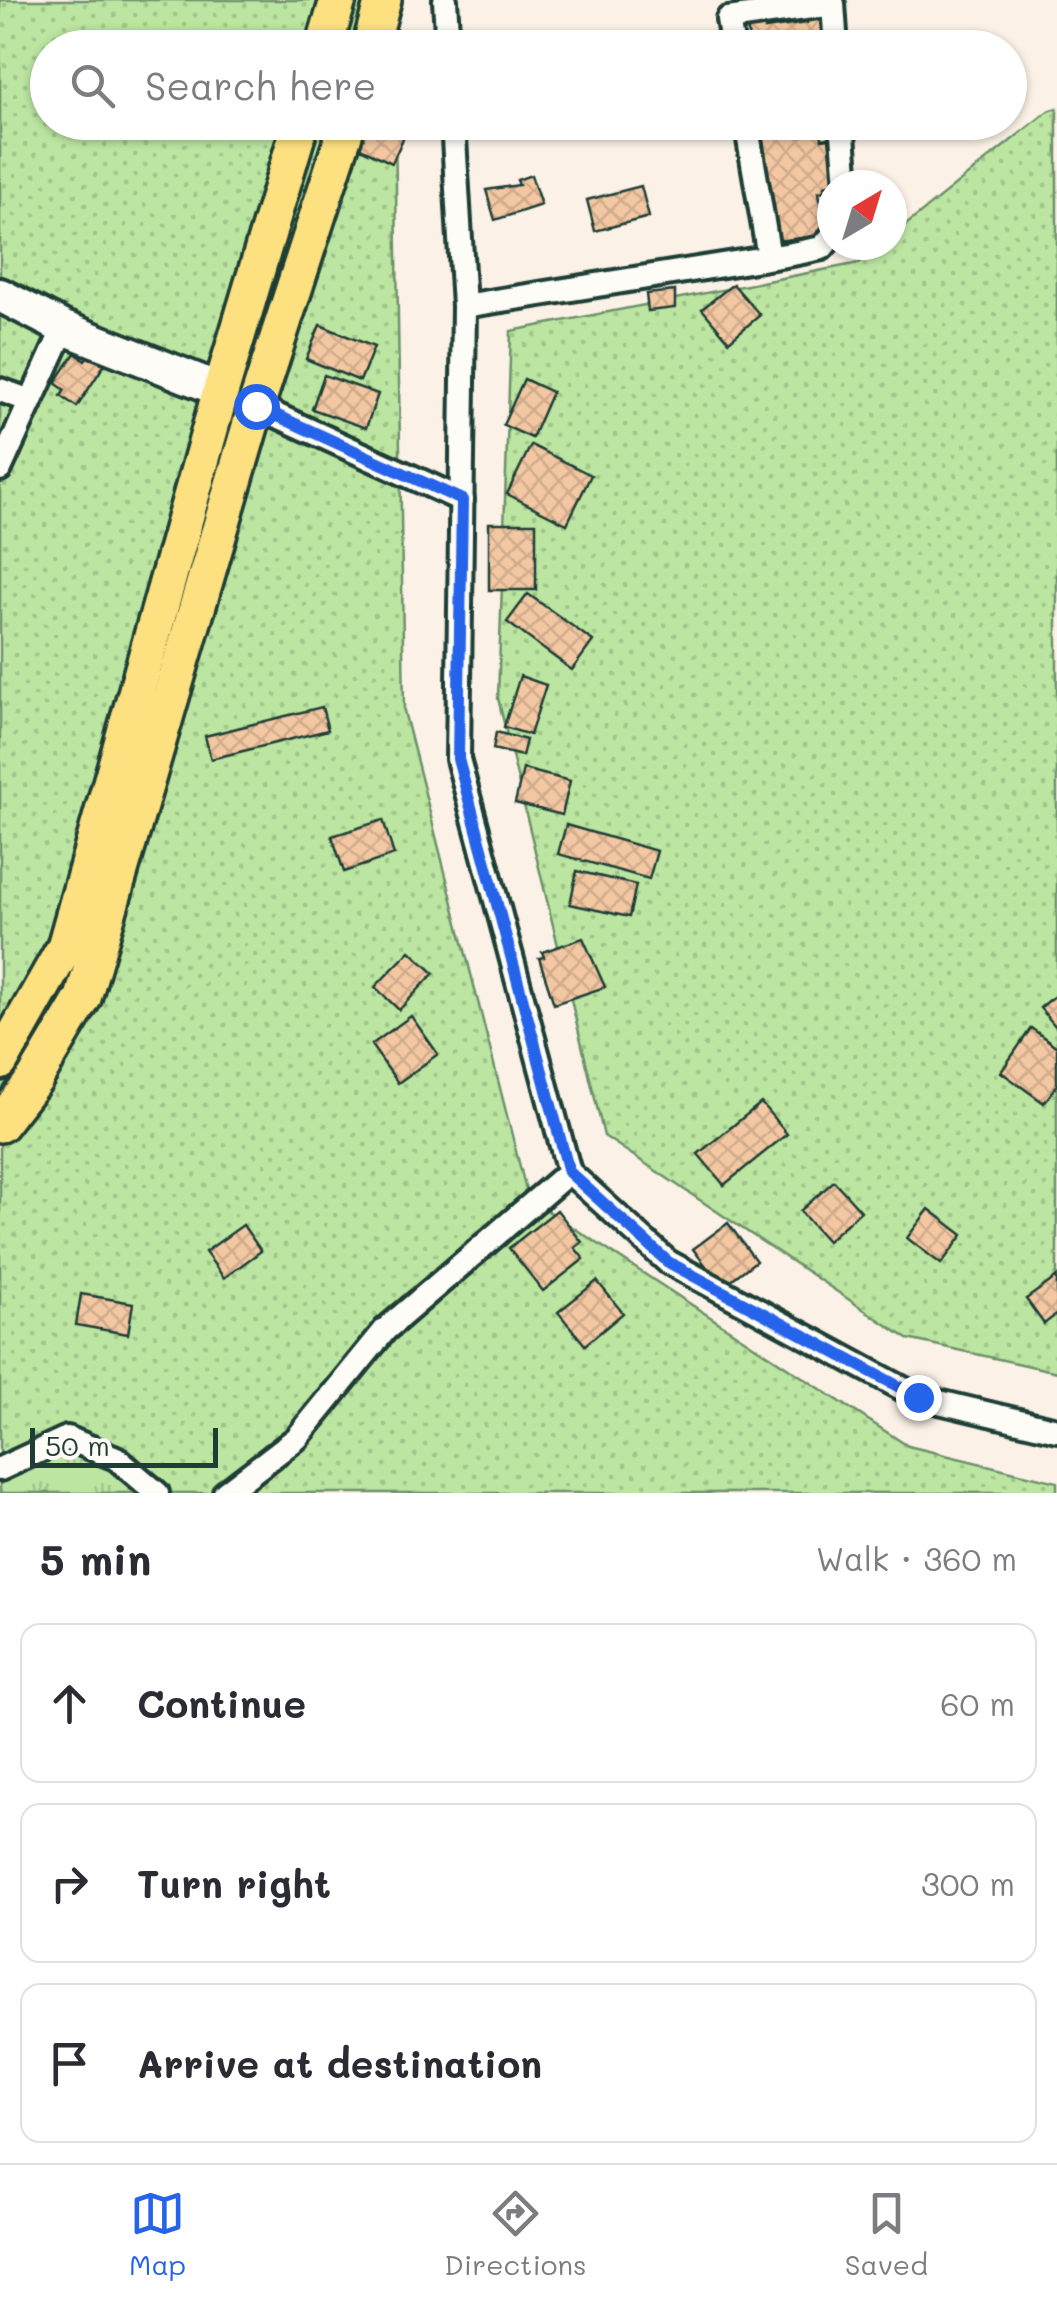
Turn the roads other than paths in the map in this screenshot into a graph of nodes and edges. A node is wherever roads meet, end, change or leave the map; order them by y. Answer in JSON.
{"nodes":[{"id":1,"x":338,"y":0,"type":"edge"},
{"id":2,"x":384,"y":0,"type":"edge"},
{"id":3,"x":445,"y":0,"type":"edge"},
{"id":4,"x":329,"y":30,"type":"edge"},
{"id":5,"x":375,"y":30,"type":"edge"},
{"id":6,"x":447,"y":30,"type":"edge"},
{"id":7,"x":730,"y":30,"type":"edge"},
{"id":8,"x":835,"y":30,"type":"edge"},
{"id":9,"x":296,"y":140,"type":"edge"},
{"id":10,"x":342,"y":140,"type":"edge"},
{"id":11,"x":454,"y":140,"type":"edge"},
{"id":12,"x":749,"y":140,"type":"edge"},
{"id":13,"x":843,"y":140,"type":"edge"},
{"id":14,"x":846,"y":170,"type":"edge"},
{"id":15,"x":817,"y":249,"type":"edge"},
{"id":16,"x":770,"y":257,"type":"junction"},
{"id":17,"x":0,"y":294,"type":"edge"},
{"id":18,"x":464,"y":306,"type":"junction"},
{"id":19,"x":64,"y":328,"type":"junction"},
{"id":20,"x":0,"y":390,"type":"edge"},
{"id":21,"x":220,"y":390,"type":"junction"},
{"id":22,"x":31,"y":401,"type":"junction"},
{"id":23,"x":256,"y":406,"type":"junction"},
{"id":24,"x":0,"y":469,"type":"edge"},
{"id":25,"x":462,"y":500,"type":"junction"},
{"id":26,"x":0,"y":1062,"type":"edge"},
{"id":27,"x":0,"y":1124,"type":"edge"},
{"id":28,"x":569,"y":1172,"type":"junction"},
{"id":29,"x":1057,"y":1430,"type":"edge"},
{"id":30,"x":0,"y":1469,"type":"edge"},
{"id":31,"x":157,"y":1493,"type":"edge"},
{"id":32,"x":224,"y":1493,"type":"edge"}],
"edges":[{"from":1,"to":4,"type":"main road"},
{"from":2,"to":5,"type":"main road"},
{"from":3,"to":6,"type":"street"},
{"from":7,"to":8,"type":"street"},
{"from":9,"to":21,"type":"main road"},
{"from":10,"to":23,"type":"main road"},
{"from":11,"to":18,"type":"street"},
{"from":12,"to":16,"type":"street"},
{"from":13,"to":14,"type":"street"},
{"from":15,"to":16,"type":"street"},
{"from":16,"to":18,"type":"street"},
{"from":17,"to":19,"type":"street"},
{"from":18,"to":25,"type":"street"},
{"from":19,"to":21,"type":"street"},
{"from":19,"to":22,"type":"street"},
{"from":20,"to":22,"type":"street"},
{"from":21,"to":26,"type":"main road"},
{"from":22,"to":24,"type":"street"},
{"from":23,"to":25,"type":"street"},
{"from":23,"to":27,"type":"main road"},
{"from":25,"to":28,"type":"street"},
{"from":28,"to":29,"type":"street"},
{"from":28,"to":32,"type":"street"},
{"from":30,"to":31,"type":"street"}]}
